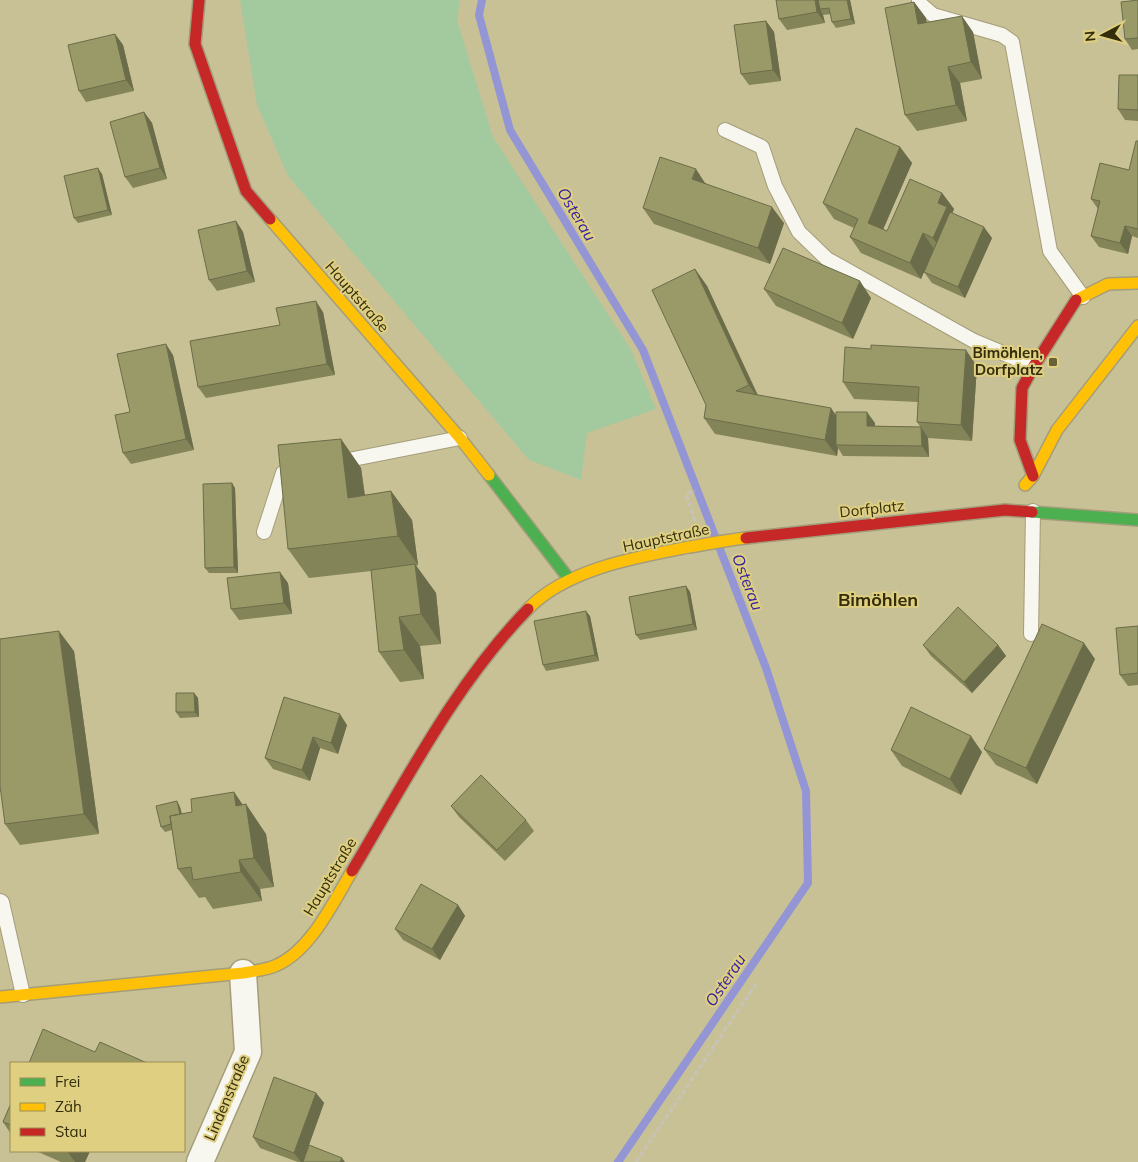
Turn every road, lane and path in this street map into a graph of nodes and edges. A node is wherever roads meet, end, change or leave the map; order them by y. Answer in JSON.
{"nodes":[{"id":1,"x":199,"y":0,"type":"edge"},
{"id":2,"x":919,"y":0,"type":"edge"},
{"id":3,"x":725,"y":130,"type":"dead end"},
{"id":4,"x":1138,"y":283,"type":"edge"},
{"id":5,"x":1083,"y":297,"type":"junction"},
{"id":6,"x":1138,"y":326,"type":"edge"},
{"id":7,"x":1034,"y":366,"type":"junction"},
{"id":8,"x":460,"y":438,"type":"junction"},
{"id":9,"x":1033,"y":476,"type":"junction"},
{"id":10,"x":695,"y":491,"type":"dead end"},
{"id":11,"x":686,"y":494,"type":"dead end"},
{"id":12,"x":1005,"y":510,"type":"junction"},
{"id":13,"x":1033,"y":512,"type":"junction"},
{"id":14,"x":1138,"y":520,"type":"edge"},
{"id":15,"x":264,"y":532,"type":"dead end"},
{"id":16,"x":741,"y":538,"type":"joint"},
{"id":17,"x":569,"y":580,"type":"junction"},
{"id":18,"x":1031,"y":634,"type":"dead end"},
{"id":19,"x":0,"y":901,"type":"edge"},
{"id":20,"x":243,"y":973,"type":"junction"},
{"id":21,"x":756,"y":984,"type":"dead end"},
{"id":22,"x":23,"y":995,"type":"junction"},
{"id":23,"x":0,"y":997,"type":"edge"},
{"id":24,"x":200,"y":1162,"type":"edge"},
{"id":25,"x":636,"y":1162,"type":"edge"}],
"edges":[{"from":1,"to":8,"type":"street","name":"Hauptstraße"},
{"from":2,"to":5,"type":"lane"},
{"from":3,"to":7,"type":"lane"},
{"from":4,"to":5,"type":"street"},
{"from":5,"to":7,"type":"street"},
{"from":6,"to":9,"type":"street"},
{"from":7,"to":9,"type":"street"},
{"from":8,"to":15,"type":"lane"},
{"from":8,"to":17,"type":"street","name":"Hauptstraße"},
{"from":9,"to":12,"type":"street"},
{"from":10,"to":11,"type":"path"},
{"from":12,"to":13,"type":"street","name":"Dorfplatz"},
{"from":12,"to":16,"type":"street","name":"Dorfplatz"},
{"from":13,"to":14,"type":"street","name":"Dorfplatz"},
{"from":13,"to":18,"type":"lane"},
{"from":16,"to":17,"type":"street","name":"Hauptstraße"},
{"from":17,"to":20,"type":"street","name":"Hauptstraße"},
{"from":19,"to":22,"type":"lane"},
{"from":20,"to":22,"type":"street","name":"Hauptstraße"},
{"from":20,"to":24,"type":"street","name":"Lindenstraße"},
{"from":21,"to":25,"type":"path"},
{"from":22,"to":23,"type":"street","name":"Hauptstraße"}]}
